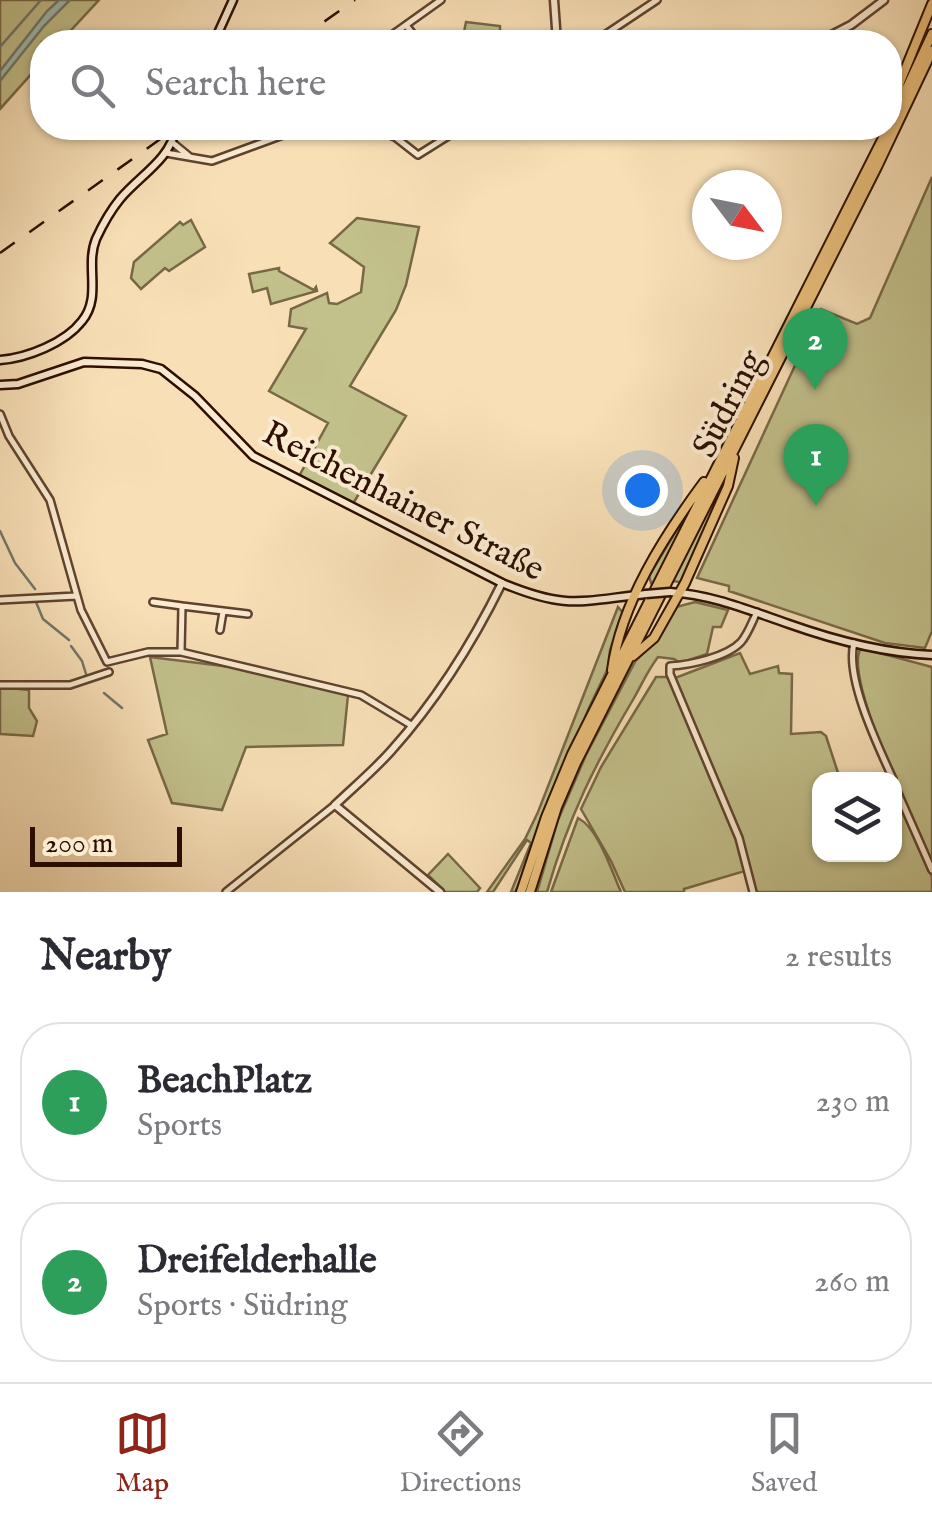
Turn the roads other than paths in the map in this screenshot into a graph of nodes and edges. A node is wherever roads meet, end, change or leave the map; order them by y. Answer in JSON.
{"nodes":[{"id":1,"x":233,"y":0,"type":"edge"},
{"id":2,"x":441,"y":0,"type":"edge"},
{"id":3,"x":554,"y":0,"type":"edge"},
{"id":4,"x":657,"y":0,"type":"edge"},
{"id":5,"x":884,"y":0,"type":"edge"},
{"id":6,"x":932,"y":4,"type":"edge"},
{"id":7,"x":406,"y":25,"type":"junction"},
{"id":8,"x":219,"y":30,"type":"edge"},
{"id":9,"x":399,"y":30,"type":"edge"},
{"id":10,"x":410,"y":30,"type":"edge"},
{"id":11,"x":556,"y":30,"type":"edge"},
{"id":12,"x":612,"y":30,"type":"edge"},
{"id":13,"x":841,"y":30,"type":"edge"},
{"id":14,"x":932,"y":34,"type":"edge"},
{"id":15,"x":932,"y":51,"type":"edge"},
{"id":16,"x":932,"y":62,"type":"edge"},
{"id":17,"x":922,"y":72,"type":"junction"},
{"id":18,"x":902,"y":77,"type":"edge"},
{"id":19,"x":902,"y":98,"type":"edge"},
{"id":20,"x":902,"y":112,"type":"edge"},
{"id":21,"x":270,"y":140,"type":"edge"},
{"id":22,"x":400,"y":140,"type":"edge"},
{"id":23,"x":444,"y":140,"type":"edge"},
{"id":24,"x":882,"y":140,"type":"edge"},
{"id":25,"x":888,"y":140,"type":"edge"},
{"id":26,"x":173,"y":141,"type":"joint"},
{"id":27,"x":166,"y":154,"type":"junction"},
{"id":28,"x":192,"y":159,"type":"junction"},
{"id":29,"x":0,"y":360,"type":"edge"},
{"id":30,"x":0,"y":386,"type":"edge"},
{"id":31,"x":0,"y":414,"type":"edge"},
{"id":32,"x":737,"y":444,"type":"junction"},
{"id":33,"x":719,"y":463,"type":"junction"},
{"id":34,"x":502,"y":583,"type":"junction"},
{"id":35,"x":674,"y":592,"type":"junction"},
{"id":36,"x":642,"y":595,"type":"junction"},
{"id":37,"x":77,"y":596,"type":"junction"},
{"id":38,"x":0,"y":600,"type":"edge"},
{"id":39,"x":153,"y":602,"type":"dead end"},
{"id":40,"x":182,"y":606,"type":"junction"},
{"id":41,"x":223,"y":612,"type":"junction"},
{"id":42,"x":757,"y":612,"type":"junction"},
{"id":43,"x":248,"y":614,"type":"dead end"},
{"id":44,"x":220,"y":630,"type":"dead end"},
{"id":45,"x":854,"y":643,"type":"junction"},
{"id":46,"x":181,"y":652,"type":"junction"},
{"id":47,"x":932,"y":655,"type":"edge"},
{"id":48,"x":626,"y":663,"type":"junction"},
{"id":49,"x":109,"y":672,"type":"dead end"},
{"id":50,"x":609,"y":680,"type":"junction"},
{"id":51,"x":0,"y":685,"type":"edge"},
{"id":52,"x":411,"y":725,"type":"junction"},
{"id":53,"x":890,"y":772,"type":"edge"},
{"id":54,"x":902,"y":801,"type":"edge"},
{"id":55,"x":335,"y":804,"type":"junction"},
{"id":56,"x":932,"y":870,"type":"edge"},
{"id":57,"x":226,"y":892,"type":"edge"},
{"id":58,"x":440,"y":892,"type":"edge"},
{"id":59,"x":521,"y":892,"type":"edge"},
{"id":60,"x":530,"y":892,"type":"edge"},
{"id":61,"x":753,"y":892,"type":"edge"}],
"edges":[{"from":1,"to":8,"type":"main road"},
{"from":2,"to":7,"type":"street"},
{"from":3,"to":11,"type":"main road"},
{"from":4,"to":12,"type":"street"},
{"from":5,"to":13,"type":"main road"},
{"from":6,"to":18,"type":"main road"},
{"from":7,"to":9,"type":"street"},
{"from":7,"to":10,"type":"street"},
{"from":14,"to":19,"type":"main road","name":"Südring"},
{"from":15,"to":17,"type":"main road","name":"Südring"},
{"from":16,"to":17,"type":"main road"},
{"from":17,"to":20,"type":"main road","name":"Südring"},
{"from":21,"to":28,"type":"street"},
{"from":22,"to":23,"type":"street"},
{"from":24,"to":33,"type":"main road","name":"Südring"},
{"from":25,"to":32,"type":"main road","name":"Südring"},
{"from":26,"to":27,"type":"main road"},
{"from":26,"to":28,"type":"street"},
{"from":27,"to":28,"type":"street"},
{"from":27,"to":29,"type":"main road"},
{"from":30,"to":34,"type":"main road","name":"Reichenhainer Straße"},
{"from":31,"to":37,"type":"street"},
{"from":32,"to":35,"type":"main road"},
{"from":32,"to":48,"type":"main road","name":"Südring"},
{"from":33,"to":36,"type":"main road"},
{"from":33,"to":50,"type":"main road","name":"Südring"},
{"from":34,"to":36,"type":"main road","name":"Reichenhainer Straße"},
{"from":34,"to":52,"type":"main road"},
{"from":35,"to":36,"type":"main road","name":"Reichenhainer Straße","bridge":true},
{"from":35,"to":42,"type":"main road","name":"Reichenhainer Straße"},
{"from":35,"to":48,"type":"main road"},
{"from":36,"to":50,"type":"main road"},
{"from":37,"to":38,"type":"street"},
{"from":37,"to":46,"type":"street"},
{"from":39,"to":40,"type":"street"},
{"from":40,"to":41,"type":"street"},
{"from":40,"to":46,"type":"street"},
{"from":41,"to":43,"type":"street"},
{"from":41,"to":44,"type":"street"},
{"from":42,"to":45,"type":"main road","name":"Reichenhainer Straße"},
{"from":42,"to":61,"type":"street"},
{"from":45,"to":47,"type":"main road","name":"Reichenhainer Straße"},
{"from":45,"to":53,"type":"street"},
{"from":46,"to":52,"type":"street"},
{"from":48,"to":60,"type":"main road","name":"Südring"},
{"from":49,"to":51,"type":"street"},
{"from":50,"to":59,"type":"main road","name":"Südring"},
{"from":52,"to":55,"type":"main road"},
{"from":54,"to":56,"type":"street"},
{"from":55,"to":57,"type":"street"},
{"from":55,"to":58,"type":"main road"}]}
